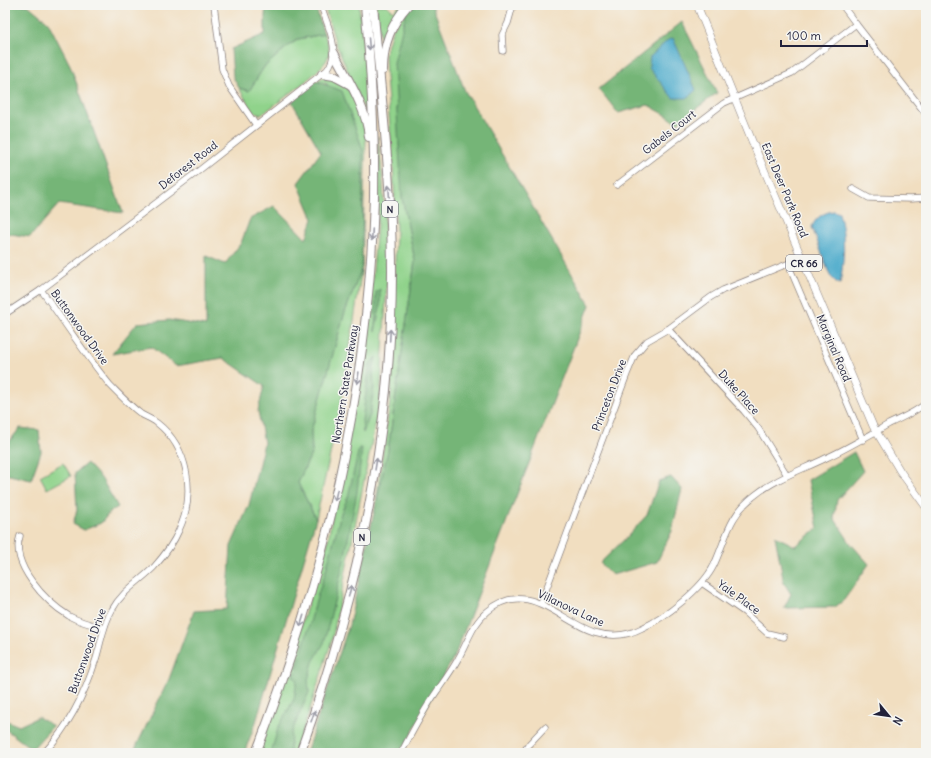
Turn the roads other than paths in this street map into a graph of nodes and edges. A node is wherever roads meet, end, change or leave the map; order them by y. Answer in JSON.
{"nodes":[{"id":1,"x":214,"y":5,"type":"edge"},
{"id":2,"x":321,"y":5,"type":"edge"},
{"id":3,"x":365,"y":5,"type":"edge"},
{"id":4,"x":373,"y":5,"type":"edge"},
{"id":5,"x":408,"y":5,"type":"edge"},
{"id":6,"x":513,"y":5,"type":"edge"},
{"id":7,"x":697,"y":5,"type":"edge"},
{"id":8,"x":842,"y":5,"type":"edge"},
{"id":9,"x":856,"y":24,"type":"junction"},
{"id":10,"x":503,"y":51,"type":"dead end"},
{"id":11,"x":334,"y":52,"type":"junction"},
{"id":12,"x":322,"y":74,"type":"junction"},
{"id":13,"x":351,"y":86,"type":"junction"},
{"id":14,"x":734,"y":98,"type":"junction"},
{"id":15,"x":382,"y":104,"type":"junction"},
{"id":16,"x":926,"y":114,"type":"edge"},
{"id":17,"x":256,"y":125,"type":"junction"},
{"id":18,"x":618,"y":185,"type":"dead end"},
{"id":19,"x":853,"y":189,"type":"dead end"},
{"id":20,"x":374,"y":196,"type":"junction"},
{"id":21,"x":926,"y":198,"type":"edge"},
{"id":22,"x":802,"y":258,"type":"junction"},
{"id":23,"x":788,"y":264,"type":"junction"},
{"id":24,"x":41,"y":290,"type":"junction"},
{"id":25,"x":5,"y":314,"type":"edge"},
{"id":26,"x":668,"y":329,"type":"junction"},
{"id":27,"x":926,"y":403,"type":"edge"},
{"id":28,"x":876,"y":432,"type":"junction"},
{"id":29,"x":863,"y":440,"type":"junction"},
{"id":30,"x":787,"y":475,"type":"junction"},
{"id":31,"x":926,"y":507,"type":"edge"},
{"id":32,"x":20,"y":536,"type":"dead end"},
{"id":33,"x":702,"y":583,"type":"junction"},
{"id":34,"x":541,"y":603,"type":"junction"},
{"id":35,"x":104,"y":628,"type":"junction"},
{"id":36,"x":784,"y":637,"type":"dead end"},
{"id":37,"x":545,"y":727,"type":"dead end"},
{"id":38,"x":44,"y":753,"type":"edge"},
{"id":39,"x":256,"y":753,"type":"edge"},
{"id":40,"x":300,"y":753,"type":"edge"},
{"id":41,"x":401,"y":753,"type":"edge"},
{"id":42,"x":523,"y":753,"type":"edge"}],
"edges":[{"from":1,"to":17,"type":"street"},
{"from":2,"to":11,"type":"street"},
{"from":3,"to":20,"type":"highway","name":"Northern State Parkway","number":"N","one_way":true},
{"from":4,"to":15,"type":"highway","number":"N"},
{"from":5,"to":15,"type":"highway"},
{"from":6,"to":10,"type":"street"},
{"from":7,"to":14,"type":"main road","name":"East Deer Park Road","number":"CR 66"},
{"from":8,"to":9,"type":"street"},
{"from":9,"to":14,"type":"street","name":"Gabels Court"},
{"from":9,"to":16,"type":"street"},
{"from":11,"to":12,"type":"street","name":"Deforest Road"},
{"from":11,"to":13,"type":"highway"},
{"from":12,"to":13,"type":"highway"},
{"from":12,"to":17,"type":"street","name":"Deforest Road"},
{"from":13,"to":20,"type":"highway"},
{"from":14,"to":18,"type":"street","name":"Gabels Court"},
{"from":14,"to":22,"type":"main road","name":"East Deer Park Road","number":"CR 66"},
{"from":40,"to":15,"type":"highway","number":"N","one_way":true},
{"from":17,"to":24,"type":"street","name":"Deforest Road"},
{"from":19,"to":21,"type":"street"},
{"from":20,"to":39,"type":"highway","name":"Northern State Parkway","number":"N","one_way":true},
{"from":22,"to":23,"type":"street","name":"Princeton Drive"},
{"from":22,"to":28,"type":"main road","name":"East Deer Park Road","number":"CR 66"},
{"from":23,"to":26,"type":"street","name":"Princeton Drive"},
{"from":23,"to":29,"type":"street","name":"Marginal Road"},
{"from":24,"to":25,"type":"street","name":"Deforest Road"},
{"from":24,"to":35,"type":"street","name":"Buttonwood Drive"},
{"from":26,"to":30,"type":"street","name":"Duke Place"},
{"from":26,"to":34,"type":"street","name":"Princeton Drive"},
{"from":27,"to":28,"type":"street","name":"Villanova Lane"},
{"from":28,"to":29,"type":"street","name":"Villanova Lane"},
{"from":28,"to":31,"type":"main road","name":"East Deer Park Road","number":"CR 66"},
{"from":29,"to":30,"type":"street","name":"Villanova Lane"},
{"from":30,"to":33,"type":"street","name":"Villanova Lane"},
{"from":32,"to":35,"type":"street"},
{"from":33,"to":34,"type":"street","name":"Villanova Lane"},
{"from":33,"to":36,"type":"street","name":"Yale Place"},
{"from":34,"to":41,"type":"street","name":"Villanova Lane"},
{"from":35,"to":38,"type":"street","name":"Buttonwood Drive"},
{"from":37,"to":42,"type":"street"}]}
